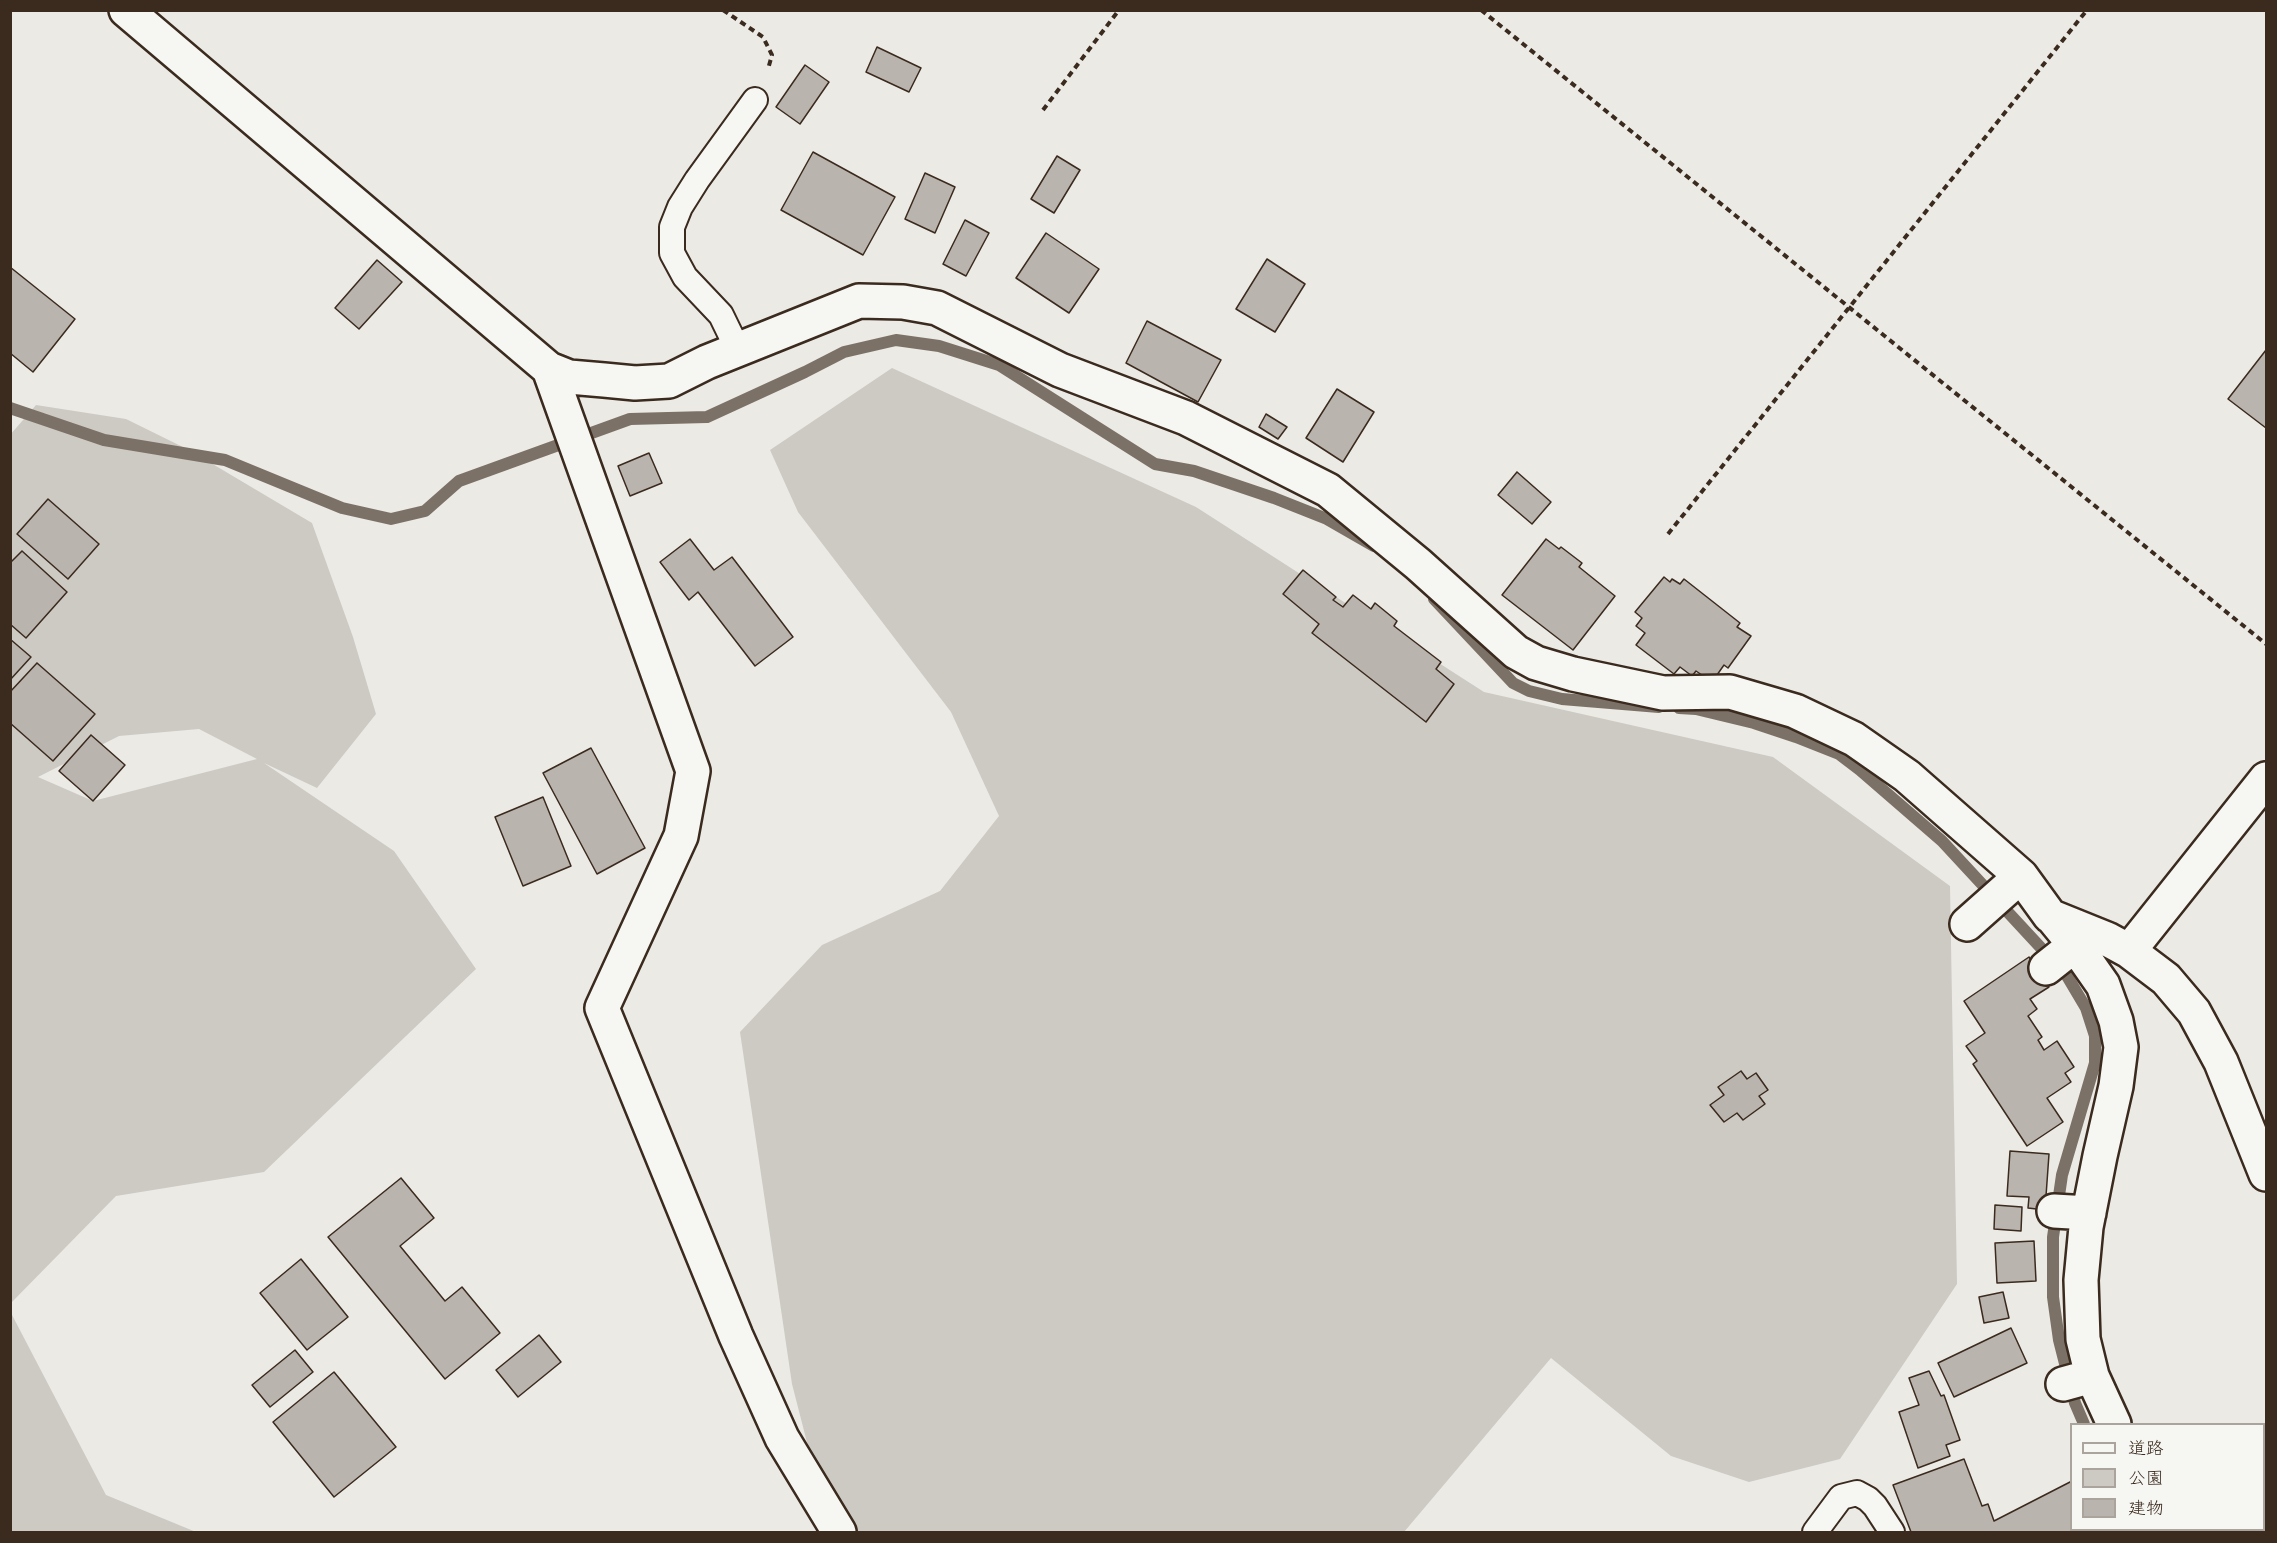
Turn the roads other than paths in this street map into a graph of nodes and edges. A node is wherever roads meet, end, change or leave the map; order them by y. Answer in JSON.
{"nodes":[{"id":1,"x":126,"y":10,"type":"edge"},
{"id":2,"x":755,"y":100,"type":"road end"},
{"id":3,"x":738,"y":350,"type":"junction"},
{"id":4,"x":549,"y":369,"type":"junction"},
{"id":5,"x":2266,"y":778,"type":"edge"},
{"id":6,"x":2021,"y":876,"type":"junction"},
{"id":7,"x":2050,"y":915,"type":"junction"},
{"id":8,"x":1966,"y":924,"type":"dead end"},
{"id":9,"x":2075,"y":945,"type":"junction"},
{"id":10,"x":2129,"y":951,"type":"junction"},
{"id":11,"x":2046,"y":968,"type":"dead end"},
{"id":12,"x":2266,"y":1174,"type":"edge"},
{"id":13,"x":2054,"y":1211,"type":"dead end"},
{"id":14,"x":2089,"y":1213,"type":"junction"},
{"id":15,"x":2112,"y":1423,"type":"edge"},
{"id":16,"x":839,"y":1533,"type":"edge"},
{"id":17,"x":1815,"y":1533,"type":"edge"},
{"id":18,"x":1892,"y":1533,"type":"edge"}],
"edges":[{"from":1,"to":4,"type":"street"},
{"from":2,"to":3,"type":"lane"},
{"from":3,"to":4,"type":"street"},
{"from":3,"to":6,"type":"street"},
{"from":4,"to":16,"type":"street"},
{"from":5,"to":10,"type":"street"},
{"from":6,"to":7,"type":"street"},
{"from":6,"to":8,"type":"street"},
{"from":7,"to":9,"type":"street"},
{"from":7,"to":10,"type":"street"},
{"from":9,"to":11,"type":"street"},
{"from":9,"to":14,"type":"street"},
{"from":10,"to":12,"type":"street"},
{"from":13,"to":14,"type":"street"},
{"from":14,"to":15,"type":"street"},
{"from":17,"to":18,"type":"lane"}]}
